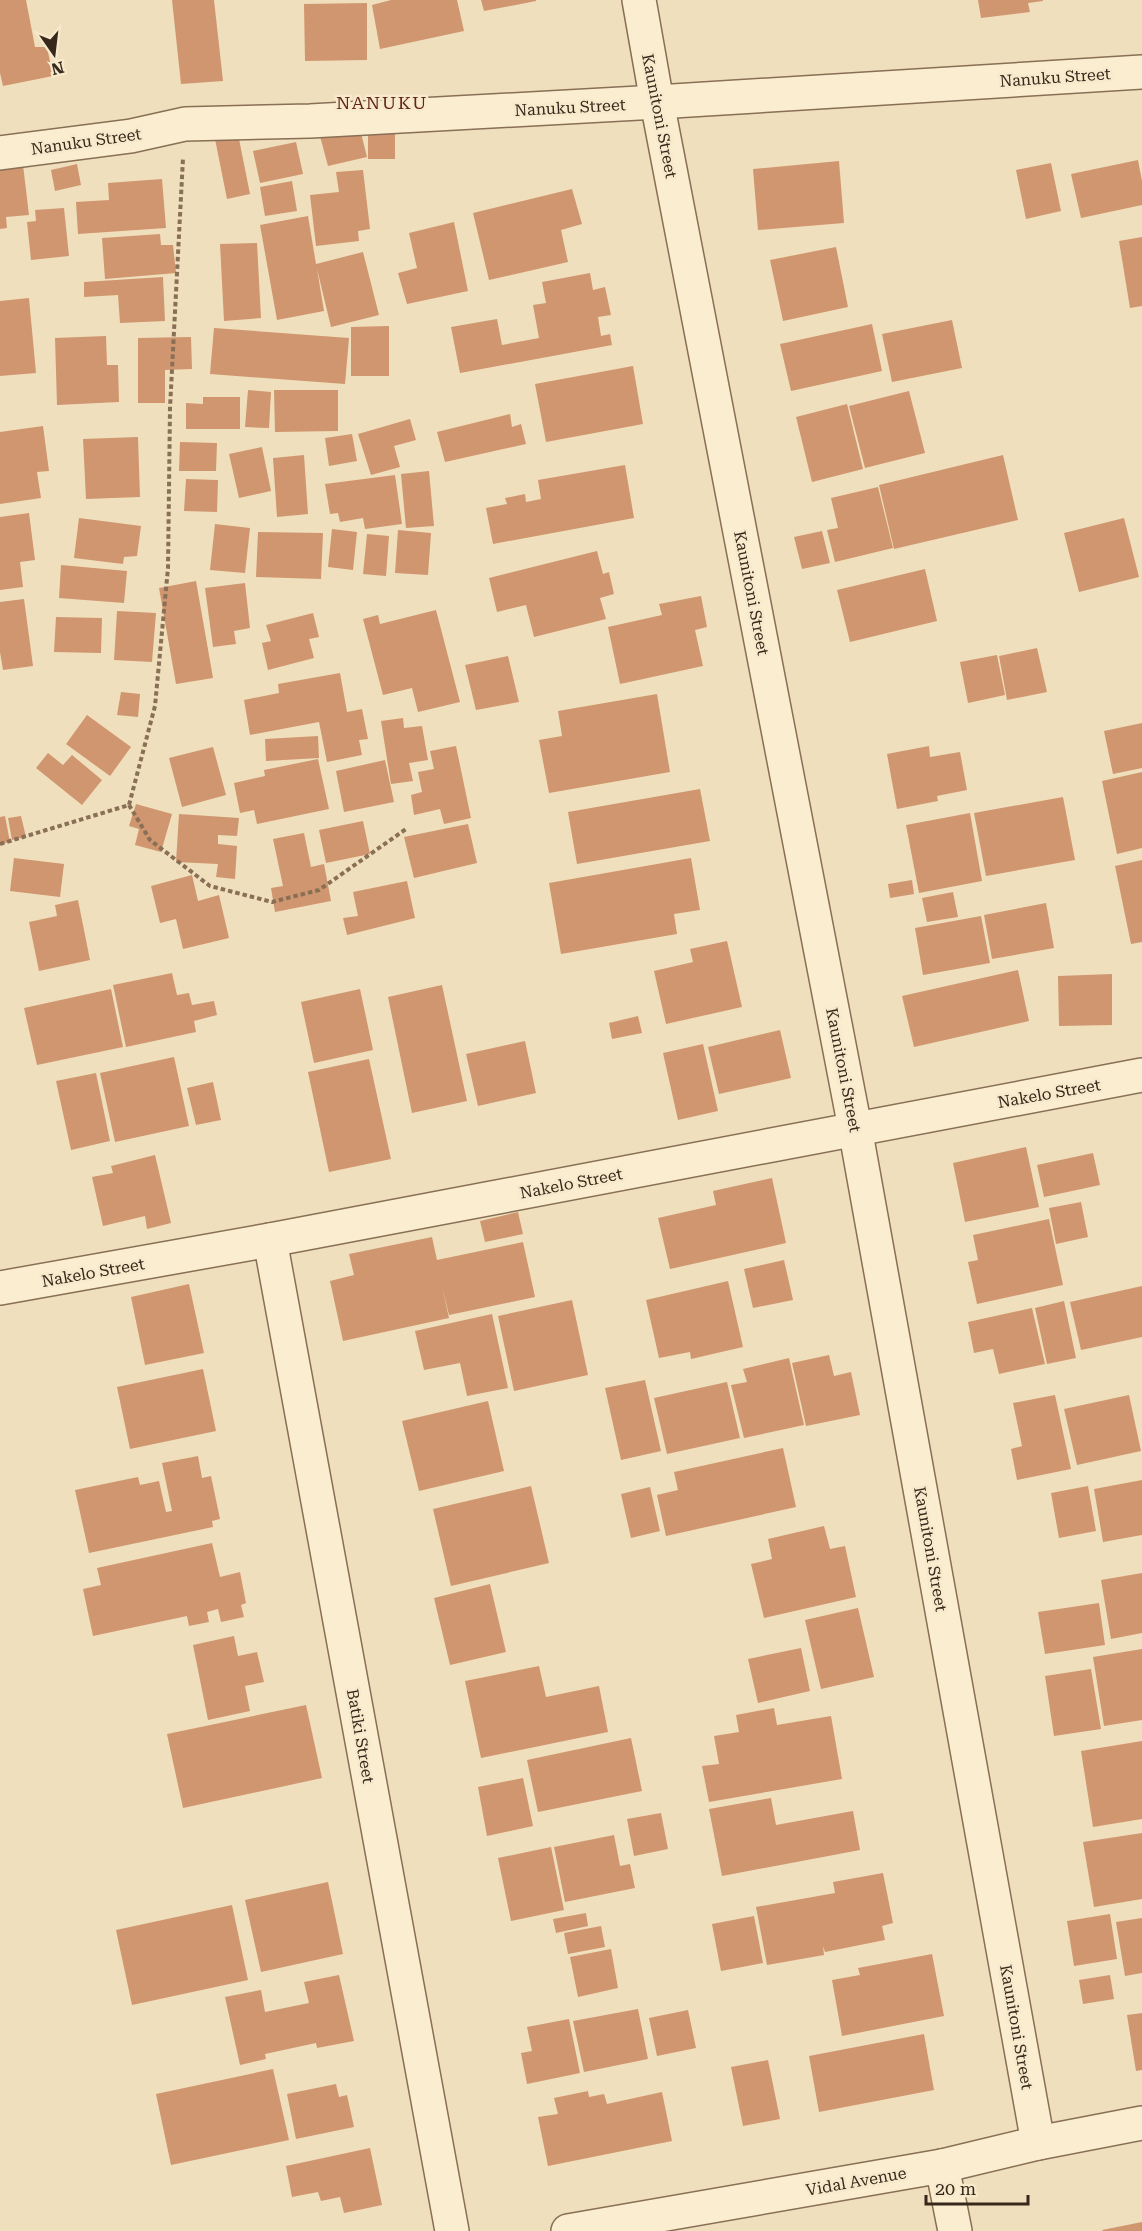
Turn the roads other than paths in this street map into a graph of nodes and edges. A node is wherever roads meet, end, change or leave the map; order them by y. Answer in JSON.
{"nodes":[{"id":1,"x":639,"y":0,"type":"edge"},
{"id":2,"x":1142,"y":72,"type":"edge"},
{"id":3,"x":657,"y":102,"type":"junction"},
{"id":4,"x":0,"y":153,"type":"edge"},
{"id":5,"x":1142,"y":1076,"type":"edge"},
{"id":6,"x":855,"y":1128,"type":"junction"},
{"id":7,"x":270,"y":1240,"type":"junction"},
{"id":8,"x":0,"y":1288,"type":"edge"},
{"id":9,"x":1142,"y":2123,"type":"edge"},
{"id":10,"x":1038,"y":2143,"type":"junction"},
{"id":11,"x":942,"y":2166,"type":"junction"},
{"id":12,"x":452,"y":2231,"type":"edge"},
{"id":13,"x":568,"y":2231,"type":"edge"},
{"id":14,"x":955,"y":2231,"type":"edge"}],
"edges":[{"from":1,"to":3,"type":"street","name":"Kaunitoni Street"},
{"from":2,"to":3,"type":"street","name":"Nanuku Street"},
{"from":3,"to":4,"type":"street","name":"Nanuku Street"},
{"from":3,"to":6,"type":"street","name":"Kaunitoni Street"},
{"from":5,"to":6,"type":"street","name":"Nakelo Street"},
{"from":6,"to":7,"type":"street","name":"Nakelo Street"},
{"from":6,"to":10,"type":"street","name":"Kaunitoni Street"},
{"from":7,"to":8,"type":"street","name":"Nakelo Street"},
{"from":7,"to":12,"type":"street","name":"Batiki Street"},
{"from":9,"to":10,"type":"street","name":"Vidal Avenue"},
{"from":10,"to":11,"type":"street","name":"Vidal Avenue"},
{"from":11,"to":13,"type":"street","name":"Vidal Avenue"},
{"from":11,"to":14,"type":"street"}]}
